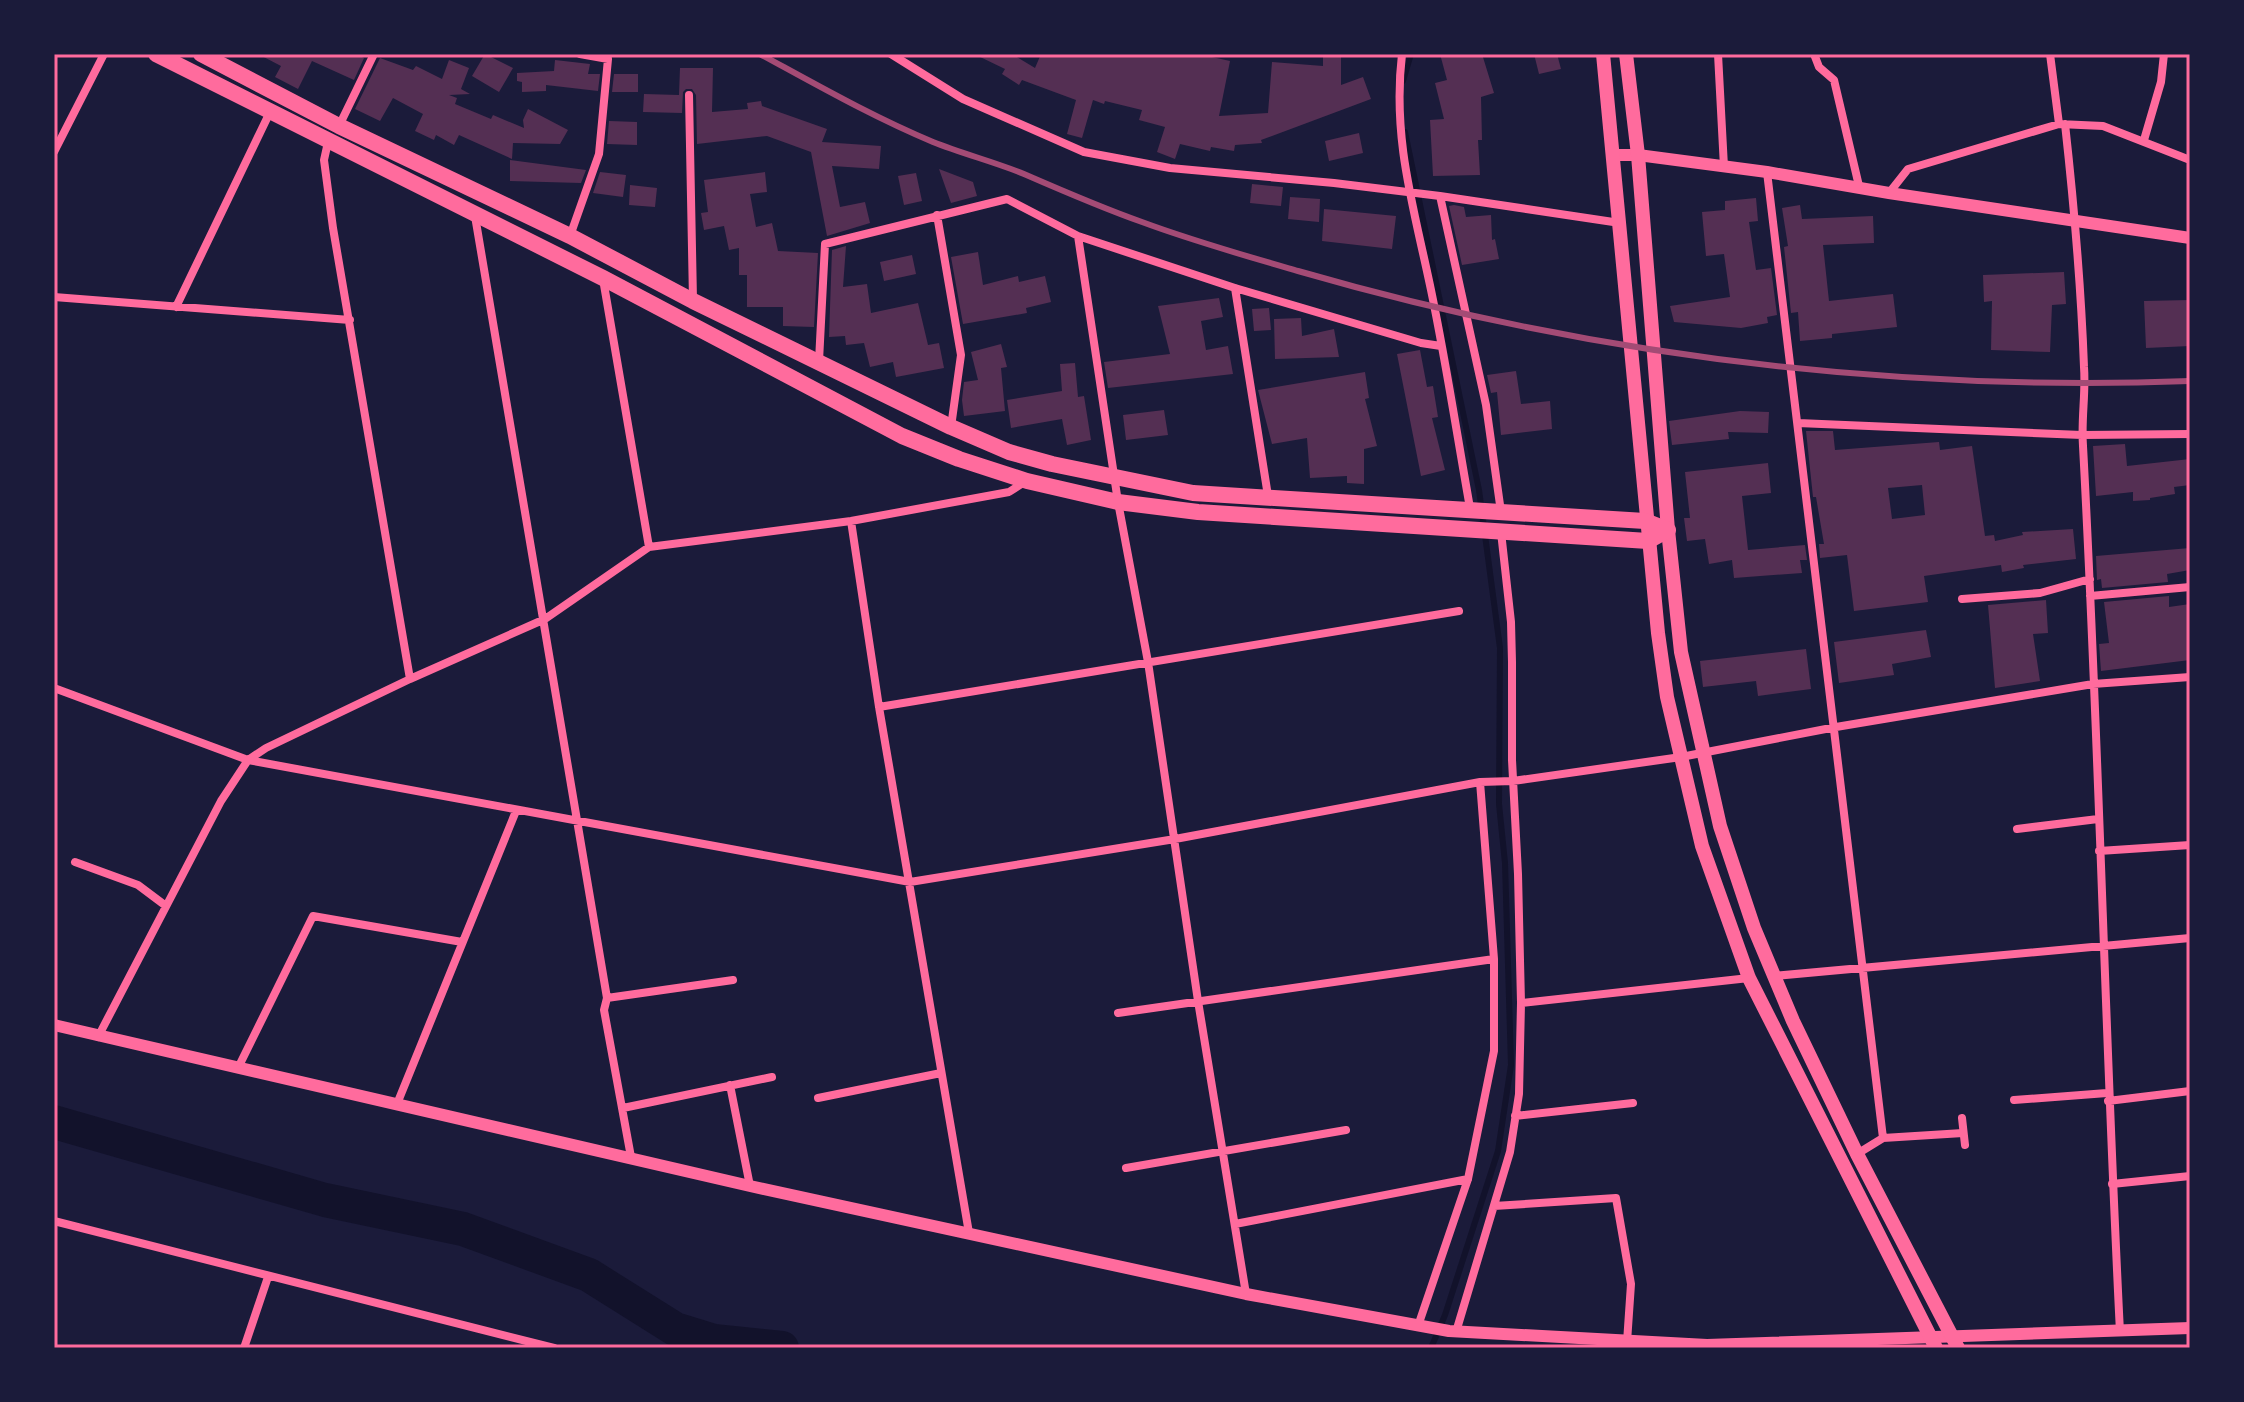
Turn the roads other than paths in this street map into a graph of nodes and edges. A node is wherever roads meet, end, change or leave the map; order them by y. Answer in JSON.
{"nodes":[{"id":1,"x":104,"y":54,"type":"edge"},
{"id":2,"x":156,"y":54,"type":"edge"},
{"id":3,"x":201,"y":54,"type":"edge"},
{"id":4,"x":374,"y":54,"type":"edge"},
{"id":5,"x":580,"y":54,"type":"edge"},
{"id":6,"x":891,"y":54,"type":"edge"},
{"id":7,"x":1402,"y":54,"type":"edge"},
{"id":8,"x":1603,"y":54,"type":"edge"},
{"id":9,"x":1626,"y":54,"type":"edge"},
{"id":10,"x":1718,"y":54,"type":"edge"},
{"id":11,"x":1814,"y":54,"type":"edge"},
{"id":12,"x":2050,"y":54,"type":"edge"},
{"id":13,"x":2164,"y":54,"type":"edge"},
{"id":14,"x":689,"y":95,"type":"dead end"},
{"id":15,"x":270,"y":112,"type":"junction"},
{"id":16,"x":2062,"y":124,"type":"junction"},
{"id":17,"x":339,"y":126,"type":"junction"},
{"id":18,"x":2144,"y":140,"type":"junction"},
{"id":19,"x":328,"y":142,"type":"junction"},
{"id":20,"x":54,"y":152,"type":"edge"},
{"id":21,"x":1614,"y":155,"type":"junction"},
{"id":22,"x":1638,"y":155,"type":"junction"},
{"id":23,"x":2190,"y":160,"type":"edge"},
{"id":24,"x":1724,"y":167,"type":"junction"},
{"id":25,"x":1767,"y":172,"type":"junction"},
{"id":26,"x":1859,"y":186,"type":"junction"},
{"id":27,"x":1409,"y":193,"type":"junction"},
{"id":28,"x":1889,"y":193,"type":"junction"},
{"id":29,"x":1440,"y":196,"type":"junction"},
{"id":30,"x":475,"y":214,"type":"junction"},
{"id":31,"x":937,"y":215,"type":"junction"},
{"id":32,"x":2076,"y":220,"type":"junction"},
{"id":33,"x":1620,"y":223,"type":"junction"},
{"id":34,"x":570,"y":236,"type":"junction"},
{"id":35,"x":1078,"y":236,"type":"junction"},
{"id":36,"x":2190,"y":238,"type":"edge"},
{"id":37,"x":603,"y":278,"type":"junction"},
{"id":38,"x":1235,"y":288,"type":"junction"},
{"id":39,"x":54,"y":297,"type":"edge"},
{"id":40,"x":693,"y":301,"type":"junction"},
{"id":41,"x":176,"y":307,"type":"junction"},
{"id":42,"x":350,"y":320,"type":"junction"},
{"id":43,"x":1441,"y":346,"type":"junction"},
{"id":44,"x":819,"y":361,"type":"junction"},
{"id":45,"x":1798,"y":423,"type":"junction"},
{"id":46,"x":951,"y":427,"type":"junction"},
{"id":47,"x":2190,"y":434,"type":"edge"},
{"id":48,"x":2082,"y":435,"type":"junction"},
{"id":49,"x":1115,"y":478,"type":"junction"},
{"id":50,"x":1027,"y":481,"type":"junction"},
{"id":51,"x":1268,"y":496,"type":"junction"},
{"id":52,"x":1118,"y":502,"type":"junction"},
{"id":53,"x":1470,"y":508,"type":"junction"},
{"id":54,"x":1501,"y":513,"type":"junction"},
{"id":55,"x":851,"y":521,"type":"junction"},
{"id":56,"x":1645,"y":521,"type":"junction"},
{"id":57,"x":1668,"y":530,"type":"junction"},
{"id":58,"x":1501,"y":532,"type":"junction"},
{"id":59,"x":1648,"y":541,"type":"junction"},
{"id":60,"x":649,"y":547,"type":"junction"},
{"id":61,"x":2090,"y":579,"type":"junction"},
{"id":62,"x":2190,"y":587,"type":"edge"},
{"id":63,"x":2090,"y":596,"type":"junction"},
{"id":64,"x":1962,"y":599,"type":"dead end"},
{"id":65,"x":1459,"y":611,"type":"dead end"},
{"id":66,"x":545,"y":619,"type":"junction"},
{"id":67,"x":1148,"y":662,"type":"junction"},
{"id":68,"x":2190,"y":677,"type":"edge"},
{"id":69,"x":410,"y":679,"type":"junction"},
{"id":70,"x":2093,"y":684,"type":"junction"},
{"id":71,"x":54,"y":688,"type":"edge"},
{"id":72,"x":879,"y":707,"type":"junction"},
{"id":73,"x":1836,"y":727,"type":"junction"},
{"id":74,"x":1705,"y":752,"type":"junction"},
{"id":75,"x":1681,"y":757,"type":"junction"},
{"id":76,"x":248,"y":760,"type":"junction"},
{"id":77,"x":1513,"y":781,"type":"junction"},
{"id":78,"x":1480,"y":782,"type":"junction"},
{"id":79,"x":516,"y":811,"type":"junction"},
{"id":80,"x":2098,"y":819,"type":"junction"},
{"id":81,"x":576,"y":821,"type":"junction"},
{"id":82,"x":2017,"y":829,"type":"dead end"},
{"id":83,"x":1175,"y":839,"type":"junction"},
{"id":84,"x":2190,"y":845,"type":"edge"},
{"id":85,"x":2099,"y":851,"type":"junction"},
{"id":86,"x":75,"y":862,"type":"dead end"},
{"id":87,"x":910,"y":882,"type":"junction"},
{"id":88,"x":166,"y":906,"type":"junction"},
{"id":89,"x":2190,"y":938,"type":"edge"},
{"id":90,"x":462,"y":942,"type":"junction"},
{"id":91,"x":2103,"y":947,"type":"junction"},
{"id":92,"x":1494,"y":959,"type":"junction"},
{"id":93,"x":1864,"y":968,"type":"junction"},
{"id":94,"x":1773,"y":976,"type":"junction"},
{"id":95,"x":1749,"y":978,"type":"junction"},
{"id":96,"x":733,"y":980,"type":"dead end"},
{"id":97,"x":607,"y":998,"type":"junction"},
{"id":98,"x":1198,"y":1001,"type":"junction"},
{"id":99,"x":1521,"y":1003,"type":"junction"},
{"id":100,"x":1118,"y":1013,"type":"dead end"},
{"id":101,"x":54,"y":1025,"type":"edge"},
{"id":102,"x":98,"y":1037,"type":"junction"},
{"id":103,"x":238,"y":1068,"type":"junction"},
{"id":104,"x":941,"y":1073,"type":"junction"},
{"id":105,"x":772,"y":1077,"type":"dead end"},
{"id":106,"x":730,"y":1085,"type":"junction"},
{"id":107,"x":2190,"y":1091,"type":"edge"},
{"id":108,"x":2108,"y":1097,"type":"junction"},
{"id":109,"x":818,"y":1098,"type":"dead end"},
{"id":110,"x":2014,"y":1100,"type":"dead end"},
{"id":111,"x":1633,"y":1103,"type":"dead end"},
{"id":112,"x":397,"y":1104,"type":"junction"},
{"id":113,"x":623,"y":1108,"type":"junction"},
{"id":114,"x":1515,"y":1116,"type":"junction"},
{"id":115,"x":1962,"y":1118,"type":"dead end"},
{"id":116,"x":1346,"y":1130,"type":"dead end"},
{"id":117,"x":1963,"y":1133,"type":"junction"},
{"id":118,"x":1883,"y":1138,"type":"junction"},
{"id":119,"x":1965,"y":1145,"type":"dead end"},
{"id":120,"x":1224,"y":1152,"type":"junction"},
{"id":121,"x":1857,"y":1154,"type":"junction"},
{"id":122,"x":631,"y":1157,"type":"junction"},
{"id":123,"x":1126,"y":1168,"type":"dead end"},
{"id":124,"x":2190,"y":1176,"type":"edge"},
{"id":125,"x":1468,"y":1179,"type":"junction"},
{"id":126,"x":2112,"y":1184,"type":"junction"},
{"id":127,"x":750,"y":1186,"type":"junction"},
{"id":128,"x":1494,"y":1206,"type":"junction"},
{"id":129,"x":54,"y":1221,"type":"edge"},
{"id":130,"x":1235,"y":1224,"type":"junction"},
{"id":131,"x":969,"y":1233,"type":"junction"},
{"id":132,"x":268,"y":1277,"type":"junction"},
{"id":133,"x":1246,"y":1294,"type":"junction"},
{"id":134,"x":1424,"y":1327,"type":"junction"},
{"id":135,"x":2190,"y":1328,"type":"edge"},
{"id":136,"x":1452,"y":1332,"type":"junction"},
{"id":137,"x":2120,"y":1332,"type":"junction"},
{"id":138,"x":1627,"y":1342,"type":"junction"},
{"id":139,"x":1933,"y":1343,"type":"edge"},
{"id":140,"x":1955,"y":1343,"type":"edge"},
{"id":141,"x":244,"y":1348,"type":"edge"},
{"id":142,"x":554,"y":1348,"type":"edge"}],
"edges":[{"from":1,"to":20,"type":"street"},
{"from":2,"to":15,"type":"main road"},
{"from":3,"to":17,"type":"main road"},
{"from":4,"to":17,"type":"street"},
{"from":5,"to":34,"type":"street"},
{"from":6,"to":27,"type":"street"},
{"from":7,"to":27,"type":"street"},
{"from":8,"to":21,"type":"main road"},
{"from":9,"to":22,"type":"main road"},
{"from":10,"to":24,"type":"street"},
{"from":11,"to":26,"type":"street"},
{"from":12,"to":16,"type":"street"},
{"from":13,"to":18,"type":"street"},
{"from":14,"to":40,"type":"street"},
{"from":15,"to":19,"type":"main road"},
{"from":15,"to":41,"type":"street"},
{"from":16,"to":18,"type":"street"},
{"from":16,"to":28,"type":"street"},
{"from":16,"to":32,"type":"street"},
{"from":17,"to":34,"type":"main road"},
{"from":18,"to":23,"type":"street"},
{"from":19,"to":30,"type":"main road"},
{"from":19,"to":42,"type":"street"},
{"from":21,"to":22,"type":"street"},
{"from":21,"to":33,"type":"main road"},
{"from":22,"to":24,"type":"street"},
{"from":22,"to":57,"type":"main road"},
{"from":24,"to":25,"type":"street"},
{"from":25,"to":26,"type":"street"},
{"from":25,"to":45,"type":"street"},
{"from":26,"to":28,"type":"street"},
{"from":27,"to":29,"type":"street"},
{"from":27,"to":43,"type":"street"},
{"from":28,"to":32,"type":"street"},
{"from":29,"to":33,"type":"street"},
{"from":29,"to":54,"type":"street"},
{"from":30,"to":37,"type":"main road"},
{"from":30,"to":66,"type":"street"},
{"from":31,"to":35,"type":"street"},
{"from":31,"to":44,"type":"street"},
{"from":31,"to":46,"type":"street"},
{"from":32,"to":36,"type":"street"},
{"from":32,"to":48,"type":"street"},
{"from":33,"to":56,"type":"main road"},
{"from":34,"to":40,"type":"main road"},
{"from":35,"to":38,"type":"street"},
{"from":35,"to":49,"type":"street"},
{"from":37,"to":50,"type":"main road"},
{"from":37,"to":60,"type":"street"},
{"from":38,"to":43,"type":"street"},
{"from":38,"to":51,"type":"street"},
{"from":39,"to":41,"type":"street"},
{"from":40,"to":44,"type":"main road"},
{"from":41,"to":42,"type":"street"},
{"from":42,"to":69,"type":"street"},
{"from":43,"to":53,"type":"street"},
{"from":44,"to":46,"type":"main road"},
{"from":45,"to":48,"type":"street"},
{"from":45,"to":73,"type":"street"},
{"from":46,"to":49,"type":"main road"},
{"from":47,"to":48,"type":"street"},
{"from":48,"to":61,"type":"street"},
{"from":49,"to":51,"type":"main road"},
{"from":49,"to":52,"type":"street"},
{"from":50,"to":52,"type":"main road"},
{"from":50,"to":55,"type":"street"},
{"from":51,"to":53,"type":"main road"},
{"from":52,"to":58,"type":"main road"},
{"from":52,"to":67,"type":"street"},
{"from":53,"to":54,"type":"main road"},
{"from":54,"to":56,"type":"main road"},
{"from":55,"to":60,"type":"street"},
{"from":55,"to":72,"type":"street"},
{"from":56,"to":57,"type":"main road"},
{"from":56,"to":59,"type":"main road"},
{"from":57,"to":59,"type":"main road"},
{"from":57,"to":74,"type":"main road"},
{"from":58,"to":59,"type":"main road"},
{"from":58,"to":77,"type":"street"},
{"from":59,"to":75,"type":"main road"},
{"from":60,"to":66,"type":"street"},
{"from":61,"to":63,"type":"street"},
{"from":61,"to":64,"type":"street"},
{"from":62,"to":63,"type":"street"},
{"from":63,"to":70,"type":"street"},
{"from":65,"to":67,"type":"street"},
{"from":66,"to":69,"type":"street"},
{"from":66,"to":81,"type":"street"},
{"from":67,"to":72,"type":"street"},
{"from":67,"to":83,"type":"street"},
{"from":68,"to":70,"type":"street"},
{"from":69,"to":76,"type":"street"},
{"from":70,"to":73,"type":"street"},
{"from":70,"to":80,"type":"street"},
{"from":71,"to":76,"type":"street"},
{"from":72,"to":87,"type":"street"},
{"from":73,"to":74,"type":"street"},
{"from":73,"to":93,"type":"street"},
{"from":74,"to":75,"type":"street"},
{"from":74,"to":94,"type":"main road"},
{"from":75,"to":77,"type":"street"},
{"from":75,"to":95,"type":"main road"},
{"from":76,"to":79,"type":"street"},
{"from":76,"to":88,"type":"street"},
{"from":77,"to":78,"type":"street"},
{"from":77,"to":99,"type":"street"},
{"from":78,"to":83,"type":"street"},
{"from":78,"to":92,"type":"street"},
{"from":79,"to":81,"type":"street"},
{"from":79,"to":90,"type":"street"},
{"from":80,"to":82,"type":"street"},
{"from":80,"to":85,"type":"street"},
{"from":81,"to":87,"type":"street"},
{"from":81,"to":97,"type":"street"},
{"from":83,"to":87,"type":"street"},
{"from":83,"to":98,"type":"street"},
{"from":84,"to":85,"type":"street"},
{"from":85,"to":91,"type":"street"},
{"from":86,"to":88,"type":"street"},
{"from":87,"to":104,"type":"street"},
{"from":88,"to":102,"type":"street"},
{"from":89,"to":91,"type":"street"},
{"from":90,"to":103,"type":"street"},
{"from":90,"to":112,"type":"street"},
{"from":91,"to":93,"type":"street"},
{"from":91,"to":108,"type":"street"},
{"from":92,"to":98,"type":"street"},
{"from":92,"to":125,"type":"street"},
{"from":93,"to":94,"type":"street"},
{"from":93,"to":118,"type":"street"},
{"from":94,"to":121,"type":"main road"},
{"from":95,"to":99,"type":"street"},
{"from":95,"to":139,"type":"main road"},
{"from":96,"to":97,"type":"street"},
{"from":97,"to":113,"type":"street"},
{"from":98,"to":100,"type":"street"},
{"from":98,"to":120,"type":"street"},
{"from":99,"to":114,"type":"street"},
{"from":101,"to":102,"type":"street"},
{"from":102,"to":103,"type":"street"},
{"from":103,"to":112,"type":"street"},
{"from":104,"to":109,"type":"street"},
{"from":104,"to":131,"type":"street"},
{"from":105,"to":106,"type":"street"},
{"from":106,"to":113,"type":"street"},
{"from":106,"to":127,"type":"street"},
{"from":107,"to":108,"type":"street"},
{"from":108,"to":110,"type":"street"},
{"from":108,"to":126,"type":"street"},
{"from":111,"to":114,"type":"street"},
{"from":112,"to":122,"type":"street"},
{"from":113,"to":122,"type":"street"},
{"from":114,"to":128,"type":"street"},
{"from":115,"to":117,"type":"street"},
{"from":116,"to":120,"type":"street"},
{"from":117,"to":118,"type":"street"},
{"from":117,"to":119,"type":"street"},
{"from":118,"to":121,"type":"street"},
{"from":120,"to":123,"type":"street"},
{"from":120,"to":130,"type":"street"},
{"from":121,"to":140,"type":"main road"},
{"from":122,"to":127,"type":"street"},
{"from":124,"to":126,"type":"street"},
{"from":125,"to":130,"type":"street"},
{"from":125,"to":134,"type":"street"},
{"from":126,"to":137,"type":"street"},
{"from":127,"to":131,"type":"street"},
{"from":128,"to":136,"type":"street"},
{"from":128,"to":138,"type":"street"},
{"from":129,"to":132,"type":"street"},
{"from":130,"to":133,"type":"street"},
{"from":131,"to":133,"type":"street"},
{"from":132,"to":141,"type":"street"},
{"from":132,"to":142,"type":"street"},
{"from":133,"to":134,"type":"street"},
{"from":134,"to":136,"type":"street"},
{"from":135,"to":137,"type":"street"},
{"from":136,"to":138,"type":"street"},
{"from":137,"to":140,"type":"street"},
{"from":138,"to":139,"type":"street"},
{"from":139,"to":140,"type":"street"}]}
